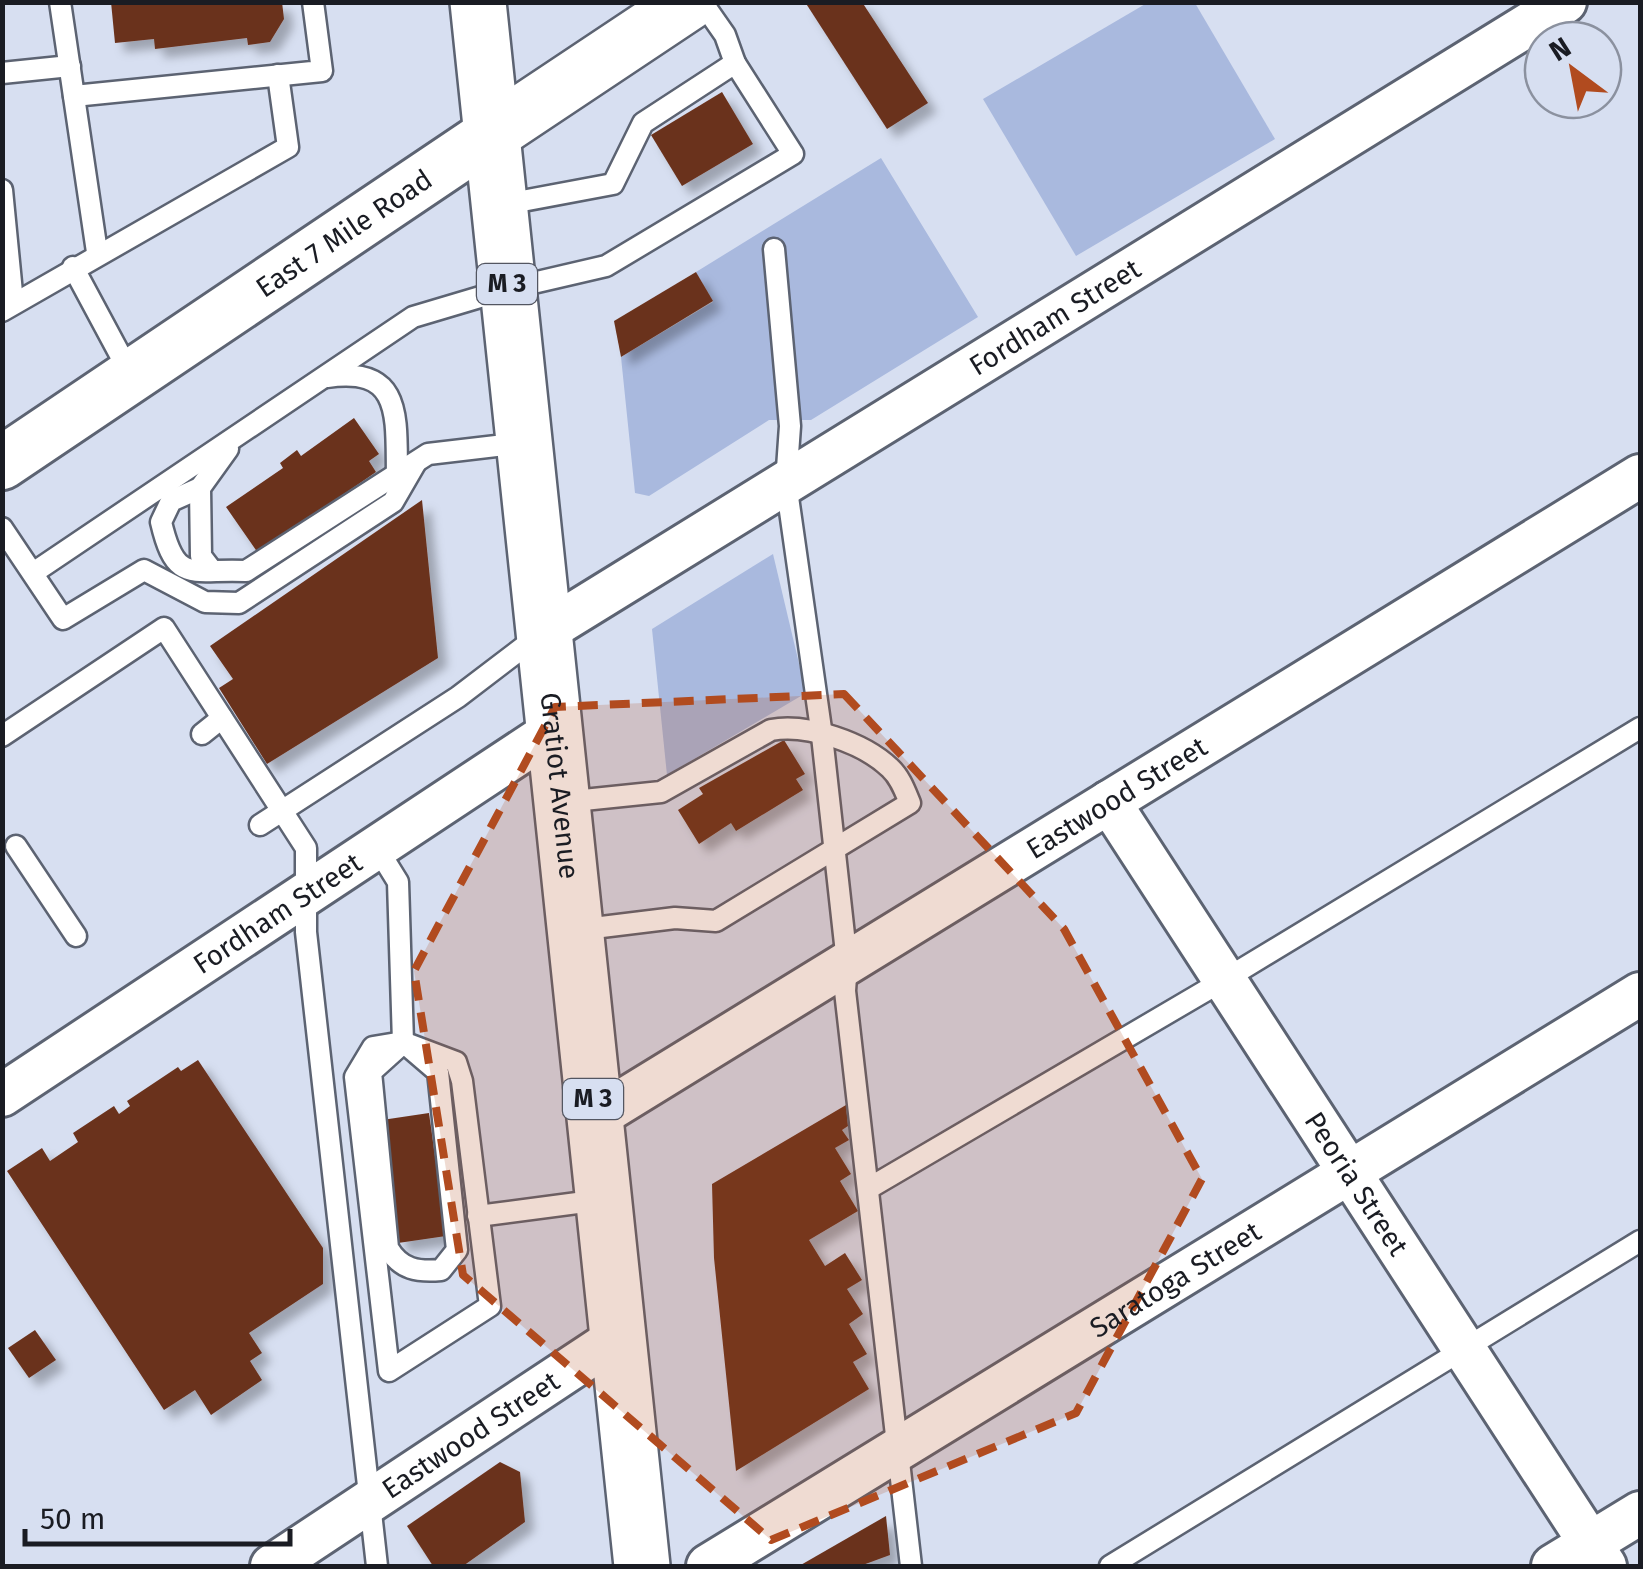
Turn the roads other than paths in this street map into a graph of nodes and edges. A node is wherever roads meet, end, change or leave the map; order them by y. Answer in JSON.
{"nodes":[{"id":1,"x":60,"y":2,"type":"edge"},
{"id":2,"x":313,"y":2,"type":"edge"},
{"id":3,"x":478,"y":2,"type":"edge"},
{"id":4,"x":688,"y":2,"type":"edge"},
{"id":5,"x":702,"y":2,"type":"edge"},
{"id":6,"x":1565,"y":2,"type":"edge"},
{"id":7,"x":735,"y":63,"type":"junction"},
{"id":8,"x":70,"y":66,"type":"junction"},
{"id":9,"x":2,"y":73,"type":"edge"},
{"id":10,"x":278,"y":76,"type":"junction"},
{"id":11,"x":74,"y":96,"type":"junction"},
{"id":12,"x":491,"y":134,"type":"junction"},
{"id":13,"x":2,"y":190,"type":"edge"},
{"id":14,"x":499,"y":205,"type":"junction"},
{"id":15,"x":774,"y":249,"type":"dead end"},
{"id":16,"x":98,"y":252,"type":"junction"},
{"id":17,"x":73,"y":267,"type":"junction"},
{"id":18,"x":507,"y":289,"type":"junction"},
{"id":19,"x":8,"y":307,"type":"edge"},
{"id":20,"x":324,"y":377,"type":"junction"},
{"id":21,"x":133,"y":379,"type":"junction"},
{"id":22,"x":238,"y":436,"type":"junction"},
{"id":23,"x":524,"y":443,"type":"junction"},
{"id":24,"x":2,"y":464,"type":"edge"},
{"id":25,"x":415,"y":464,"type":"junction"},
{"id":26,"x":397,"y":476,"type":"junction"},
{"id":27,"x":1640,"y":476,"type":"edge"},
{"id":28,"x":786,"y":484,"type":"junction"},
{"id":29,"x":200,"y":488,"type":"junction"},
{"id":30,"x":2,"y":528,"type":"edge"},
{"id":31,"x":211,"y":569,"type":"junction"},
{"id":32,"x":33,"y":572,"type":"junction"},
{"id":33,"x":544,"y":632,"type":"junction"},
{"id":34,"x":222,"y":718,"type":"junction"},
{"id":35,"x":1640,"y":728,"type":"edge"},
{"id":36,"x":554,"y":730,"type":"junction"},
{"id":37,"x":202,"y":734,"type":"dead end"},
{"id":38,"x":2,"y":736,"type":"edge"},
{"id":39,"x":822,"y":736,"type":"junction"},
{"id":40,"x":562,"y":802,"type":"junction"},
{"id":41,"x":1110,"y":802,"type":"junction"},
{"id":42,"x":283,"y":812,"type":"junction"},
{"id":43,"x":260,"y":825,"type":"dead end"},
{"id":44,"x":16,"y":846,"type":"dead end"},
{"id":45,"x":376,"y":848,"type":"junction"},
{"id":46,"x":834,"y":850,"type":"junction"},
{"id":47,"x":306,"y":894,"type":"junction"},
{"id":48,"x":575,"y":930,"type":"junction"},
{"id":49,"x":76,"y":936,"type":"dead end"},
{"id":50,"x":847,"y":962,"type":"junction"},
{"id":51,"x":1224,"y":980,"type":"junction"},
{"id":52,"x":1640,"y":994,"type":"edge"},
{"id":53,"x":403,"y":1042,"type":"junction"},
{"id":54,"x":2,"y":1096,"type":"edge"},
{"id":55,"x":595,"y":1118,"type":"junction"},
{"id":56,"x":1350,"y":1173,"type":"junction"},
{"id":57,"x":870,"y":1186,"type":"junction"},
{"id":58,"x":604,"y":1200,"type":"junction"},
{"id":59,"x":478,"y":1216,"type":"junction"},
{"id":60,"x":1640,"y":1241,"type":"edge"},
{"id":61,"x":618,"y":1338,"type":"junction"},
{"id":62,"x":1465,"y":1351,"type":"junction"},
{"id":63,"x":900,"y":1449,"type":"junction"},
{"id":64,"x":372,"y":1501,"type":"junction"},
{"id":65,"x":1640,"y":1513,"type":"edge"},
{"id":66,"x":1598,"y":1555,"type":"edge"},
{"id":67,"x":272,"y":1566,"type":"edge"},
{"id":68,"x":377,"y":1566,"type":"edge"},
{"id":69,"x":642,"y":1566,"type":"edge"},
{"id":70,"x":708,"y":1566,"type":"edge"},
{"id":71,"x":911,"y":1566,"type":"edge"},
{"id":72,"x":1110,"y":1566,"type":"edge"},
{"id":73,"x":1554,"y":1566,"type":"edge"}],
"edges":[{"from":1,"to":8,"type":"lane"},
{"from":2,"to":10,"type":"lane"},
{"from":3,"to":12,"type":"main road","name":"Gratiot Avenue","number":"M 3"},
{"from":4,"to":12,"type":"main road","name":"East 7 Mile Road"},
{"from":5,"to":7,"type":"lane"},
{"from":6,"to":28,"type":"street","name":"Fordham Street"},
{"from":7,"to":14,"type":"lane"},
{"from":7,"to":18,"type":"lane"},
{"from":8,"to":9,"type":"lane"},
{"from":8,"to":11,"type":"lane"},
{"from":10,"to":11,"type":"lane"},
{"from":10,"to":16,"type":"lane"},
{"from":11,"to":16,"type":"lane"},
{"from":12,"to":14,"type":"main road","name":"Gratiot Avenue","number":"M 3"},
{"from":12,"to":21,"type":"street","name":"East 7 Mile Road"},
{"from":13,"to":19,"type":"lane"},
{"from":14,"to":18,"type":"main road","name":"Gratiot Avenue","number":"M 3"},
{"from":15,"to":28,"type":"lane"},
{"from":16,"to":17,"type":"lane"},
{"from":17,"to":19,"type":"lane"},
{"from":17,"to":21,"type":"lane"},
{"from":18,"to":20,"type":"lane"},
{"from":18,"to":23,"type":"main road","name":"Gratiot Avenue","number":"M 3"},
{"from":20,"to":22,"type":"lane"},
{"from":20,"to":26,"type":"lane"},
{"from":21,"to":24,"type":"street","name":"East 7 Mile Road"},
{"from":22,"to":29,"type":"lane"},
{"from":22,"to":32,"type":"lane"},
{"from":23,"to":25,"type":"lane"},
{"from":23,"to":33,"type":"main road","name":"Gratiot Avenue","number":"M 3"},
{"from":25,"to":26,"type":"lane"},
{"from":25,"to":32,"type":"lane"},
{"from":26,"to":31,"type":"lane"},
{"from":27,"to":41,"type":"street","name":"Eastwood Street"},
{"from":28,"to":33,"type":"street","name":"Fordham Street"},
{"from":28,"to":39,"type":"lane"},
{"from":29,"to":31,"type":"lane"},
{"from":29,"to":31,"type":"lane"},
{"from":30,"to":32,"type":"lane"},
{"from":33,"to":36,"type":"main road","name":"Gratiot Avenue","number":"M 3"},
{"from":33,"to":42,"type":"lane"},
{"from":34,"to":37,"type":"lane"},
{"from":34,"to":38,"type":"lane"},
{"from":34,"to":42,"type":"lane"},
{"from":35,"to":51,"type":"lane"},
{"from":36,"to":40,"type":"main road","name":"Gratiot Avenue","number":"M 3"},
{"from":36,"to":45,"type":"street","name":"Fordham Street"},
{"from":39,"to":40,"type":"lane"},
{"from":39,"to":46,"type":"lane"},
{"from":39,"to":46,"type":"lane"},
{"from":40,"to":48,"type":"main road","name":"Gratiot Avenue","number":"M 3"},
{"from":41,"to":50,"type":"street","name":"Eastwood Street"},
{"from":41,"to":51,"type":"street","name":"Peoria Street"},
{"from":42,"to":43,"type":"lane"},
{"from":42,"to":47,"type":"lane"},
{"from":44,"to":49,"type":"lane"},
{"from":45,"to":47,"type":"street","name":"Fordham Street"},
{"from":45,"to":53,"type":"lane"},
{"from":46,"to":48,"type":"lane"},
{"from":46,"to":50,"type":"lane"},
{"from":47,"to":54,"type":"street","name":"Fordham Street"},
{"from":47,"to":64,"type":"lane"},
{"from":48,"to":55,"type":"main road","name":"Gratiot Avenue","number":"M 3"},
{"from":50,"to":55,"type":"street","name":"Eastwood Street"},
{"from":50,"to":57,"type":"lane"},
{"from":51,"to":56,"type":"street","name":"Peoria Street"},
{"from":51,"to":57,"type":"lane"},
{"from":52,"to":56,"type":"street","name":"Saratoga Street"},
{"from":53,"to":53,"type":"lane"},
{"from":53,"to":59,"type":"lane"},
{"from":53,"to":59,"type":"lane"},
{"from":55,"to":58,"type":"main road","name":"Gratiot Avenue","number":"M 3"},
{"from":56,"to":62,"type":"street","name":"Peoria Street"},
{"from":56,"to":63,"type":"street","name":"Saratoga Street"},
{"from":57,"to":63,"type":"lane"},
{"from":58,"to":59,"type":"lane"},
{"from":58,"to":61,"type":"main road","name":"Gratiot Avenue","number":"M 3"},
{"from":60,"to":62,"type":"lane"},
{"from":61,"to":64,"type":"street","name":"Eastwood Street"},
{"from":61,"to":69,"type":"main road","name":"Gratiot Avenue","number":"M 3"},
{"from":62,"to":66,"type":"street","name":"Peoria Street"},
{"from":62,"to":72,"type":"lane"},
{"from":63,"to":70,"type":"street","name":"Saratoga Street"},
{"from":63,"to":71,"type":"lane"},
{"from":64,"to":67,"type":"street","name":"Eastwood Street"},
{"from":64,"to":68,"type":"lane"},
{"from":65,"to":66,"type":"street"},
{"from":66,"to":73,"type":"street"}]}
